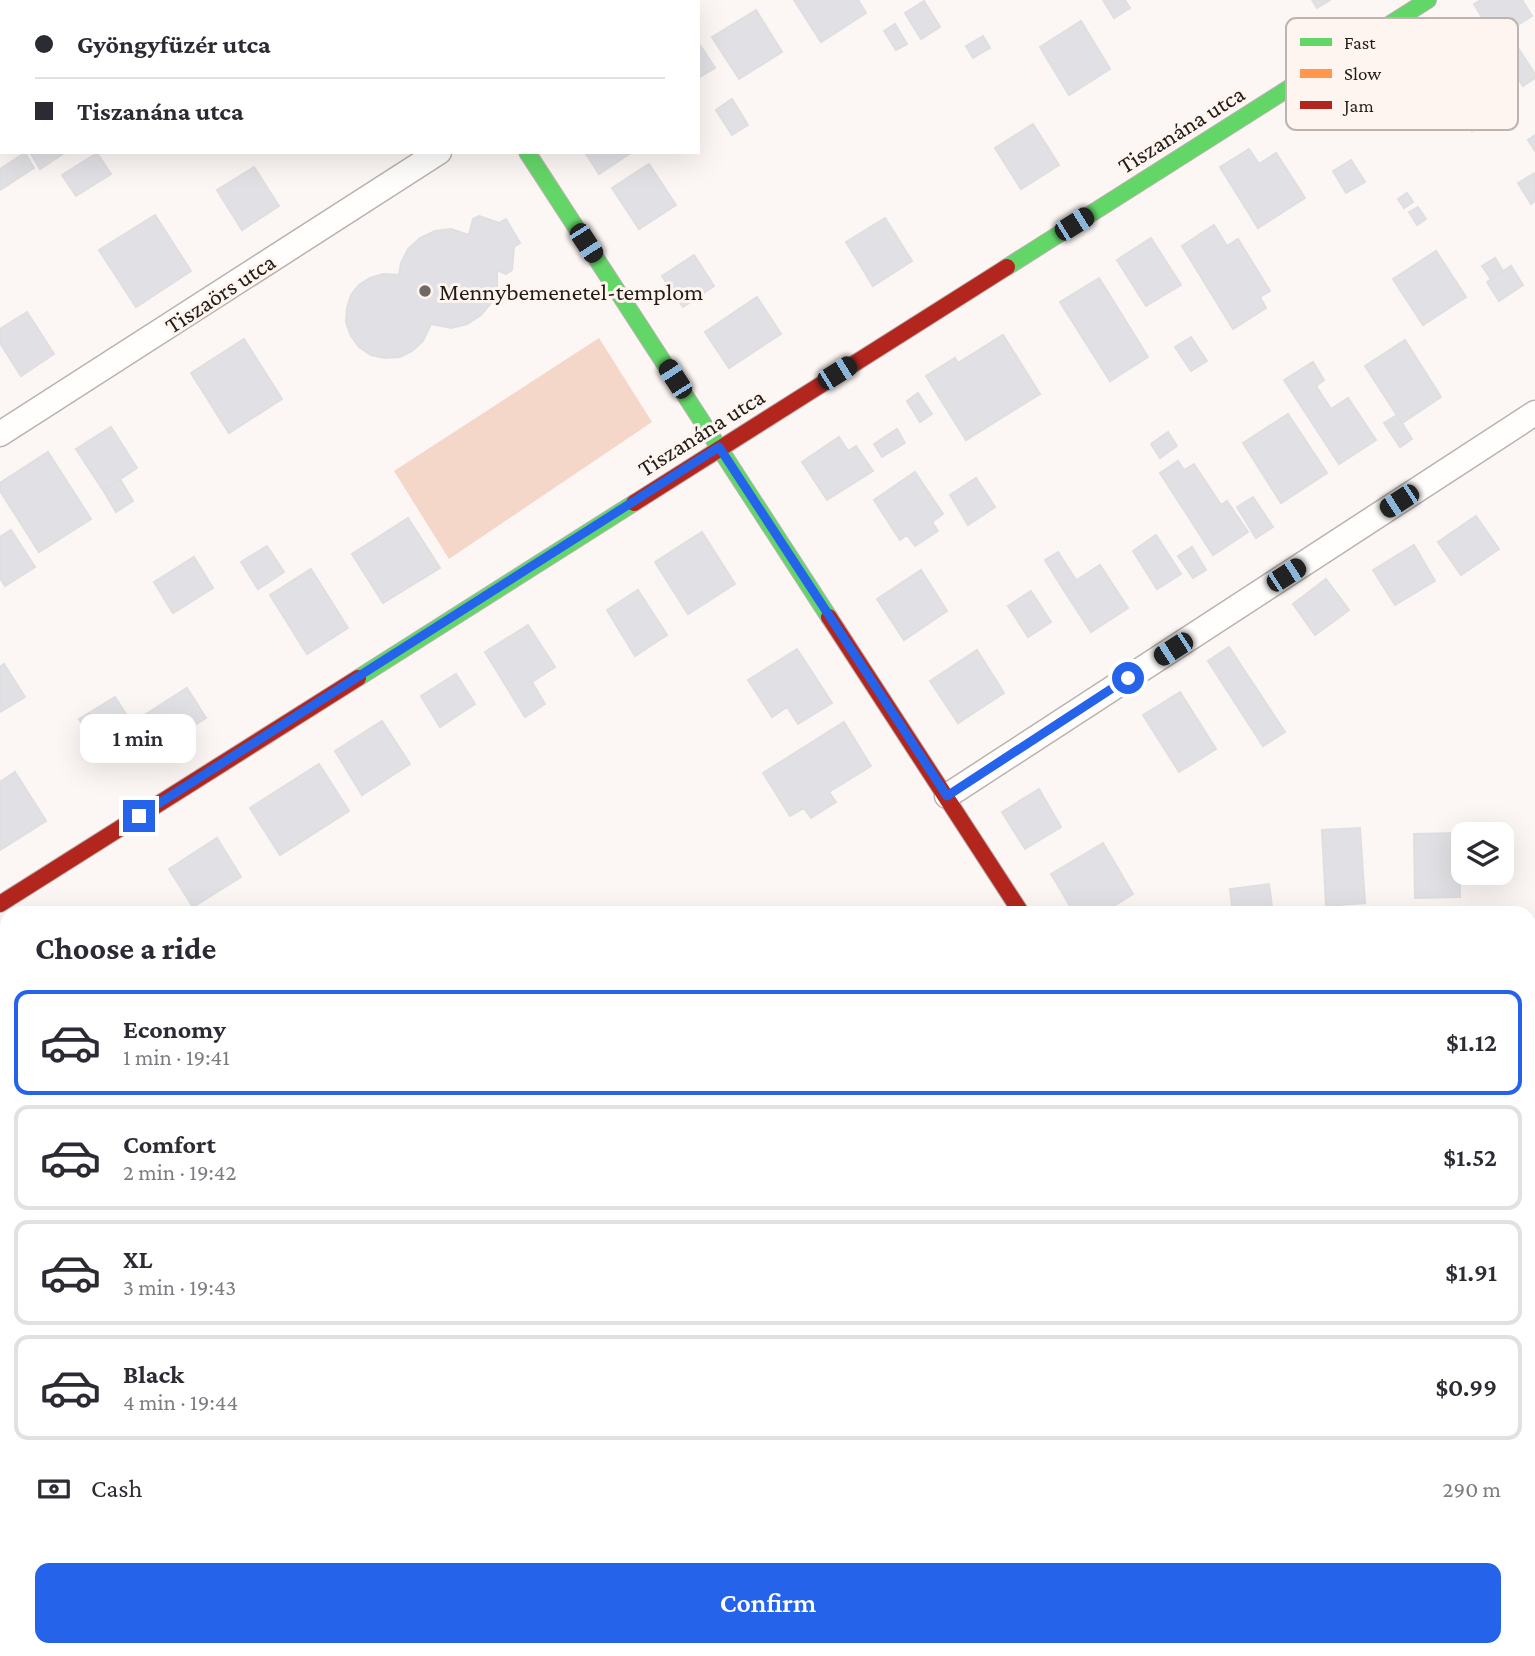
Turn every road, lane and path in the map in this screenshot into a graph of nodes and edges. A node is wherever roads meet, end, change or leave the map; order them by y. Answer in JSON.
{"nodes":[{"id":1,"x":1428,"y":0,"type":"edge"},
{"id":2,"x":1399,"y":18,"type":"edge"},
{"id":3,"x":1286,"y":90,"type":"edge"},
{"id":4,"x":436,"y":154,"type":"edge"},
{"id":5,"x":528,"y":154,"type":"edge"},
{"id":6,"x":1535,"y":413,"type":"edge"},
{"id":7,"x":0,"y":434,"type":"edge"},
{"id":8,"x":719,"y":447,"type":"junction"},
{"id":9,"x":947,"y":796,"type":"junction"},
{"id":10,"x":0,"y":904,"type":"edge"},
{"id":11,"x":1017,"y":906,"type":"edge"}],
"edges":[{"from":1,"to":2,"type":"street","name":"Tiszanána utca"},
{"from":3,"to":8,"type":"street","name":"Tiszanána utca"},
{"from":4,"to":7,"type":"street","name":"Tiszaörs utca"},
{"from":5,"to":8,"type":"street"},
{"from":6,"to":9,"type":"street"},
{"from":8,"to":9,"type":"street"},
{"from":8,"to":10,"type":"street","name":"Tiszanána utca"},
{"from":9,"to":11,"type":"street"}]}
